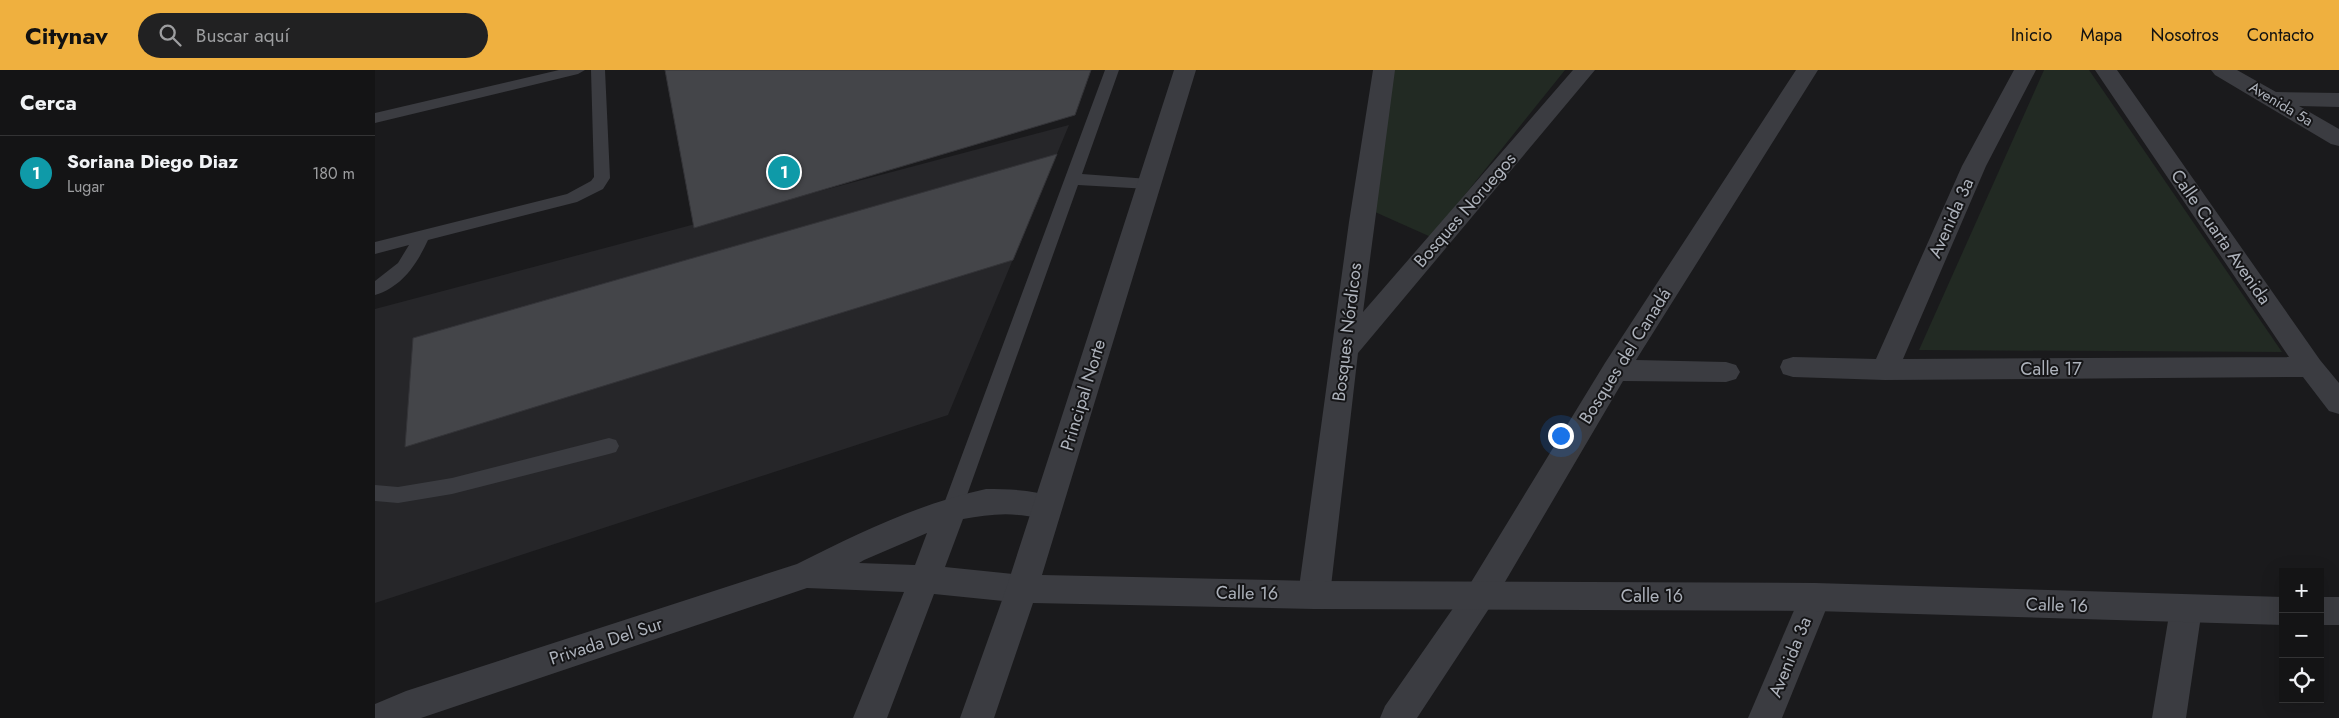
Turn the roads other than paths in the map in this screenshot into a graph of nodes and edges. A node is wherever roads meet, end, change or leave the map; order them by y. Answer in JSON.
{"nodes":[{"id":1,"x":578,"y":70,"type":"edge"},
{"id":2,"x":598,"y":70,"type":"edge"},
{"id":3,"x":1112,"y":70,"type":"edge"},
{"id":4,"x":1185,"y":70,"type":"edge"},
{"id":5,"x":1384,"y":70,"type":"edge"},
{"id":6,"x":1585,"y":70,"type":"edge"},
{"id":7,"x":1807,"y":70,"type":"edge"},
{"id":8,"x":2025,"y":70,"type":"edge"},
{"id":9,"x":2106,"y":70,"type":"edge"},
{"id":10,"x":2222,"y":70,"type":"edge"},
{"id":11,"x":2273,"y":99,"type":"junction"},
{"id":12,"x":2339,"y":100,"type":"edge"},
{"id":13,"x":375,"y":118,"type":"edge"},
{"id":14,"x":2339,"y":139,"type":"edge"},
{"id":15,"x":1073,"y":179,"type":"junction"},
{"id":16,"x":1149,"y":184,"type":"junction"},
{"id":17,"x":421,"y":236,"type":"junction"},
{"id":18,"x":375,"y":248,"type":"edge"},
{"id":19,"x":375,"y":289,"type":"edge"},
{"id":20,"x":1345,"y":350,"type":"junction"},
{"id":21,"x":1793,"y":367,"type":"dead end"},
{"id":22,"x":2310,"y":367,"type":"junction"},
{"id":23,"x":1615,"y":370,"type":"junction"},
{"id":24,"x":1885,"y":370,"type":"junction"},
{"id":25,"x":1726,"y":372,"type":"dead end"},
{"id":26,"x":2339,"y":403,"type":"edge"},
{"id":27,"x":609,"y":446,"type":"dead end"},
{"id":28,"x":375,"y":494,"type":"edge"},
{"id":29,"x":1047,"y":507,"type":"junction"},
{"id":30,"x":952,"y":509,"type":"junction"},
{"id":31,"x":805,"y":575,"type":"junction"},
{"id":32,"x":925,"y":579,"type":"junction"},
{"id":33,"x":1022,"y":588,"type":"junction"},
{"id":34,"x":1481,"y":594,"type":"junction"},
{"id":35,"x":1314,"y":595,"type":"junction"},
{"id":36,"x":1815,"y":597,"type":"junction"},
{"id":37,"x":2186,"y":609,"type":"junction"},
{"id":38,"x":2279,"y":611,"type":"edge"},
{"id":39,"x":2324,"y":611,"type":"edge"},
{"id":40,"x":2339,"y":611,"type":"edge"},
{"id":41,"x":393,"y":712,"type":"edge"},
{"id":42,"x":870,"y":718,"type":"edge"},
{"id":43,"x":977,"y":718,"type":"edge"},
{"id":44,"x":1397,"y":718,"type":"edge"},
{"id":45,"x":1765,"y":718,"type":"edge"},
{"id":46,"x":2169,"y":718,"type":"edge"}],
"edges":[{"from":1,"to":13,"type":"lane"},
{"from":2,"to":17,"type":"lane"},
{"from":3,"to":15,"type":"lane"},
{"from":4,"to":16,"type":"street","name":"Principal Norte"},
{"from":5,"to":20,"type":"street","name":"Bosques Nórdicos"},
{"from":6,"to":20,"type":"street","name":"Bosques Noruegos"},
{"from":7,"to":23,"type":"street","name":"Bosques del Canadá"},
{"from":8,"to":24,"type":"street","name":"Avenida 3a"},
{"from":9,"to":22,"type":"street","name":"Calle Cuarta Avenida"},
{"from":10,"to":11,"type":"street","name":"Avenida 5a"},
{"from":11,"to":12,"type":"street"},
{"from":11,"to":14,"type":"street","name":"Avenida 5a"},
{"from":15,"to":16,"type":"lane"},
{"from":15,"to":30,"type":"lane"},
{"from":16,"to":29,"type":"street","name":"Principal Norte"},
{"from":17,"to":18,"type":"lane"},
{"from":17,"to":19,"type":"lane"},
{"from":20,"to":35,"type":"street","name":"Bosques Nórdicos"},
{"from":21,"to":24,"type":"street","name":"Calle 17"},
{"from":22,"to":24,"type":"street","name":"Calle 17"},
{"from":22,"to":26,"type":"street","name":"Calle Cuarta Avenida"},
{"from":23,"to":25,"type":"street"},
{"from":23,"to":34,"type":"street","name":"Bosques del Canadá"},
{"from":27,"to":28,"type":"lane"},
{"from":29,"to":30,"type":"street","name":"Privada Del Sur"},
{"from":29,"to":33,"type":"street","name":"Principal Norte"},
{"from":30,"to":31,"type":"street","name":"Privada Del Sur"},
{"from":30,"to":32,"type":"street"},
{"from":31,"to":32,"type":"street","name":"Privada Del Sur"},
{"from":31,"to":41,"type":"street","name":"Privada Del Sur"},
{"from":32,"to":33,"type":"street","name":"Privada Del Sur"},
{"from":32,"to":42,"type":"street"},
{"from":33,"to":35,"type":"street","name":"Calle 16"},
{"from":33,"to":43,"type":"street","name":"Principal Norte"},
{"from":34,"to":35,"type":"street","name":"Calle 16"},
{"from":34,"to":36,"type":"street","name":"Calle 16"},
{"from":34,"to":44,"type":"street","name":"Bosques del Canadá"},
{"from":36,"to":37,"type":"street","name":"Calle 16"},
{"from":36,"to":45,"type":"street","name":"Avenida 3a"},
{"from":37,"to":38,"type":"street","name":"Calle 16"},
{"from":37,"to":46,"type":"street"},
{"from":39,"to":40,"type":"street"}]}
